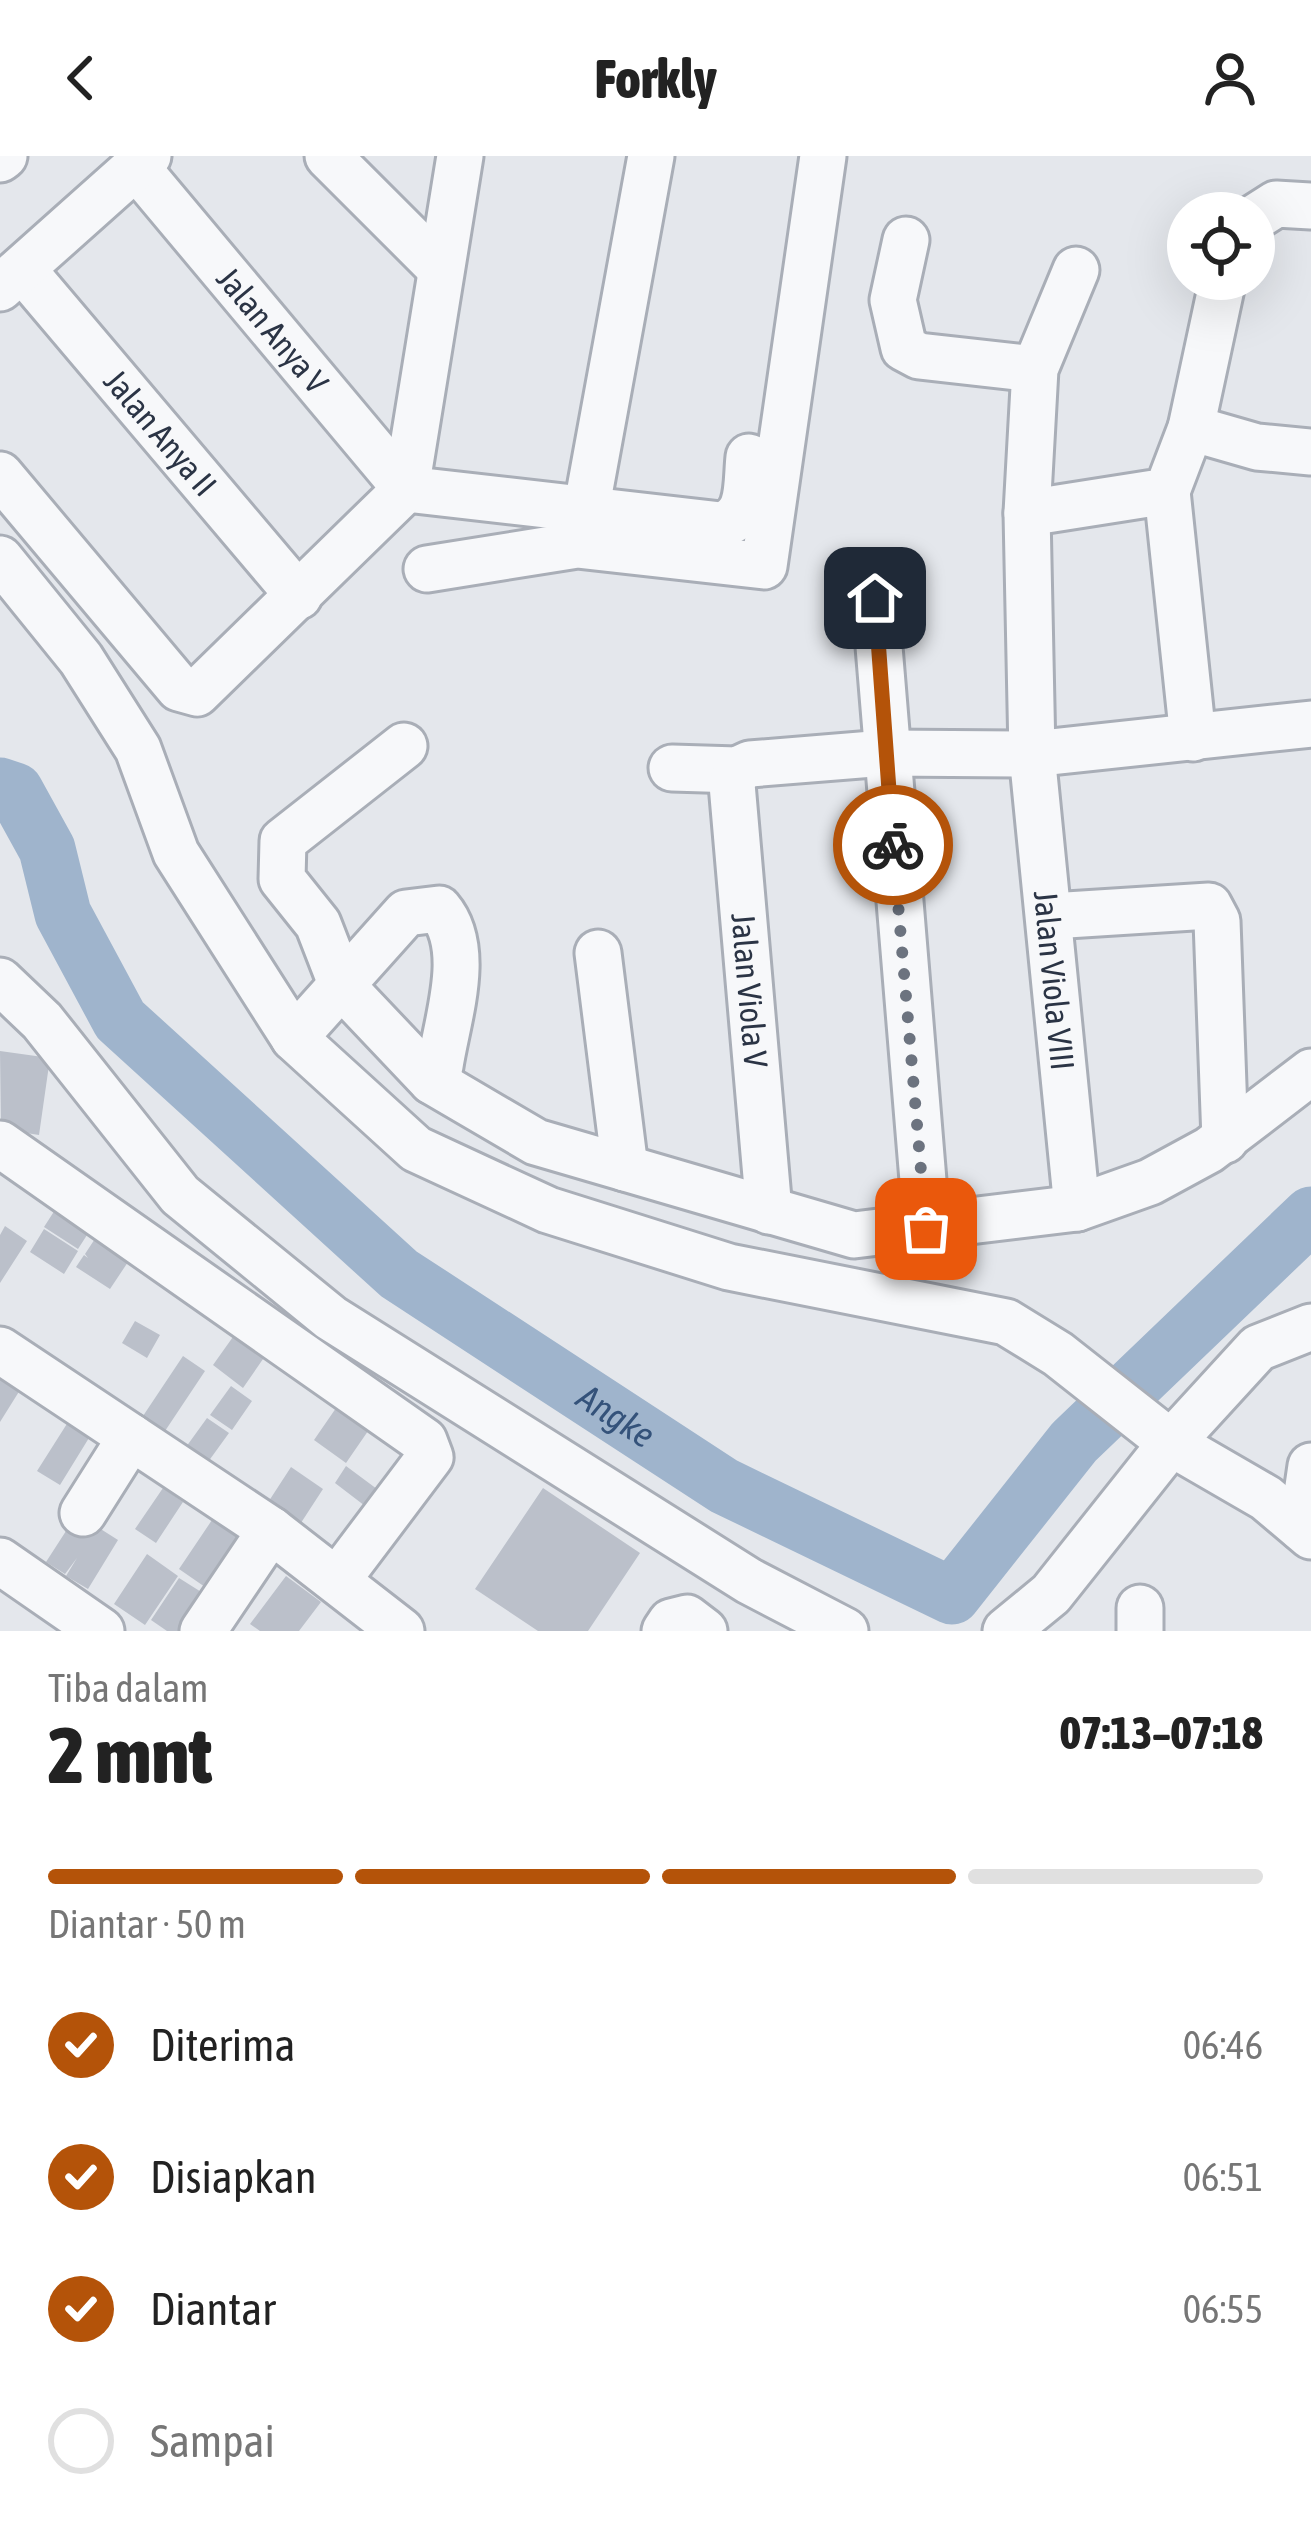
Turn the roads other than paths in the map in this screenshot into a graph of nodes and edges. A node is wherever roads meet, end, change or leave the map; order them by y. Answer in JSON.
{"nodes":[{"id":1,"x":328,"y":156,"type":"edge"},
{"id":2,"x":460,"y":156,"type":"edge"},
{"id":3,"x":651,"y":156,"type":"edge"},
{"id":4,"x":790,"y":156,"type":"edge"},
{"id":5,"x":823,"y":156,"type":"edge"},
{"id":6,"x":143,"y":162,"type":"edge"},
{"id":7,"x":1275,"y":205,"type":"edge"},
{"id":8,"x":1311,"y":206,"type":"edge"},
{"id":9,"x":906,"y":240,"type":"dead end"},
{"id":10,"x":441,"y":269,"type":"junction"},
{"id":11,"x":1076,"y":270,"type":"dead end"},
{"id":12,"x":11,"y":279,"type":"edge"},
{"id":13,"x":1218,"y":300,"type":"edge"},
{"id":14,"x":1035,"y":369,"type":"junction"},
{"id":15,"x":1191,"y":428,"type":"junction"},
{"id":16,"x":1311,"y":452,"type":"edge"},
{"id":17,"x":0,"y":476,"type":"edge"},
{"id":18,"x":406,"y":489,"type":"junction"},
{"id":19,"x":1166,"y":491,"type":"junction"},
{"id":20,"x":586,"y":511,"type":"junction"},
{"id":21,"x":1027,"y":513,"type":"junction"},
{"id":22,"x":0,"y":559,"type":"edge"},
{"id":23,"x":427,"y":569,"type":"dead end"},
{"id":24,"x":298,"y":596,"type":"junction"},
{"id":25,"x":875,"y":598,"type":"dead end"},
{"id":26,"x":1311,"y":724,"type":"edge"},
{"id":27,"x":1193,"y":738,"type":"junction"},
{"id":28,"x":404,"y":746,"type":"dead end"},
{"id":29,"x":885,"y":753,"type":"junction"},
{"id":30,"x":1032,"y":754,"type":"junction"},
{"id":31,"x":672,"y":768,"type":"dead end"},
{"id":32,"x":737,"y":770,"type":"junction"},
{"id":33,"x":1051,"y":916,"type":"junction"},
{"id":34,"x":598,"y":953,"type":"dead end"},
{"id":35,"x":0,"y":981,"type":"edge"},
{"id":36,"x":342,"y":986,"type":"junction"},
{"id":37,"x":294,"y":1038,"type":"junction"},
{"id":38,"x":1311,"y":1072,"type":"edge"},
{"id":39,"x":432,"y":1081,"type":"junction"},
{"id":40,"x":1225,"y":1140,"type":"junction"},
{"id":41,"x":0,"y":1144,"type":"edge"},
{"id":42,"x":625,"y":1168,"type":"junction"},
{"id":43,"x":1077,"y":1208,"type":"junction"},
{"id":44,"x":769,"y":1211,"type":"junction"},
{"id":45,"x":926,"y":1229,"type":"junction"},
{"id":46,"x":1311,"y":1327,"type":"edge"},
{"id":47,"x":0,"y":1350,"type":"edge"},
{"id":48,"x":131,"y":1437,"type":"junction"},
{"id":49,"x":1164,"y":1438,"type":"junction"},
{"id":50,"x":1311,"y":1466,"type":"edge"},
{"id":51,"x":83,"y":1514,"type":"dead end"},
{"id":52,"x":271,"y":1530,"type":"junction"},
{"id":53,"x":1307,"y":1532,"type":"edge"},
{"id":54,"x":0,"y":1561,"type":"edge"},
{"id":55,"x":338,"y":1579,"type":"junction"},
{"id":56,"x":100,"y":1631,"type":"edge"},
{"id":57,"x":202,"y":1631,"type":"edge"},
{"id":58,"x":401,"y":1631,"type":"edge"},
{"id":59,"x":665,"y":1631,"type":"edge"},
{"id":60,"x":704,"y":1631,"type":"edge"},
{"id":61,"x":845,"y":1631,"type":"edge"},
{"id":62,"x":1006,"y":1631,"type":"edge"}],
"edges":[{"from":1,"to":10,"type":"street"},
{"from":2,"to":10,"type":"street"},
{"from":3,"to":20,"type":"street"},
{"from":4,"to":20,"type":"street"},
{"from":5,"to":23,"type":"street"},
{"from":6,"to":12,"type":"street"},
{"from":6,"to":18,"type":"street","name":"Jalan Anya V"},
{"from":7,"to":8,"type":"street"},
{"from":9,"to":14,"type":"street"},
{"from":10,"to":18,"type":"street"},
{"from":11,"to":14,"type":"street","name":"Jalan Viola VIII"},
{"from":12,"to":24,"type":"street","name":"Jalan Anya II"},
{"from":13,"to":15,"type":"street"},
{"from":14,"to":21,"type":"street","name":"Jalan Viola VIII"},
{"from":15,"to":16,"type":"street"},
{"from":15,"to":19,"type":"street"},
{"from":17,"to":24,"type":"street"},
{"from":18,"to":20,"type":"street"},
{"from":18,"to":24,"type":"street"},
{"from":19,"to":21,"type":"street"},
{"from":19,"to":27,"type":"street"},
{"from":21,"to":30,"type":"street","name":"Jalan Viola VIII"},
{"from":22,"to":37,"type":"street"},
{"from":25,"to":29,"type":"street"},
{"from":26,"to":27,"type":"street"},
{"from":27,"to":30,"type":"street"},
{"from":28,"to":36,"type":"street"},
{"from":29,"to":30,"type":"street"},
{"from":29,"to":32,"type":"street"},
{"from":29,"to":45,"type":"street"},
{"from":30,"to":33,"type":"street","name":"Jalan Viola VIII"},
{"from":31,"to":32,"type":"street"},
{"from":32,"to":44,"type":"street","name":"Jalan Viola V"},
{"from":33,"to":40,"type":"street"},
{"from":33,"to":43,"type":"street","name":"Jalan Viola VIII"},
{"from":34,"to":42,"type":"street"},
{"from":35,"to":61,"type":"street"},
{"from":36,"to":37,"type":"street"},
{"from":36,"to":39,"type":"street"},
{"from":36,"to":39,"type":"street"},
{"from":37,"to":49,"type":"street"},
{"from":38,"to":40,"type":"street"},
{"from":39,"to":42,"type":"street"},
{"from":40,"to":43,"type":"street"},
{"from":41,"to":55,"type":"street"},
{"from":42,"to":44,"type":"street"},
{"from":43,"to":45,"type":"street"},
{"from":44,"to":45,"type":"street"},
{"from":46,"to":49,"type":"street"},
{"from":47,"to":48,"type":"street"},
{"from":48,"to":51,"type":"street"},
{"from":48,"to":52,"type":"street"},
{"from":49,"to":53,"type":"street"},
{"from":49,"to":62,"type":"street"},
{"from":50,"to":53,"type":"street"},
{"from":52,"to":55,"type":"street"},
{"from":52,"to":57,"type":"street"},
{"from":54,"to":56,"type":"street"},
{"from":55,"to":58,"type":"street"},
{"from":59,"to":60,"type":"street"}]}
